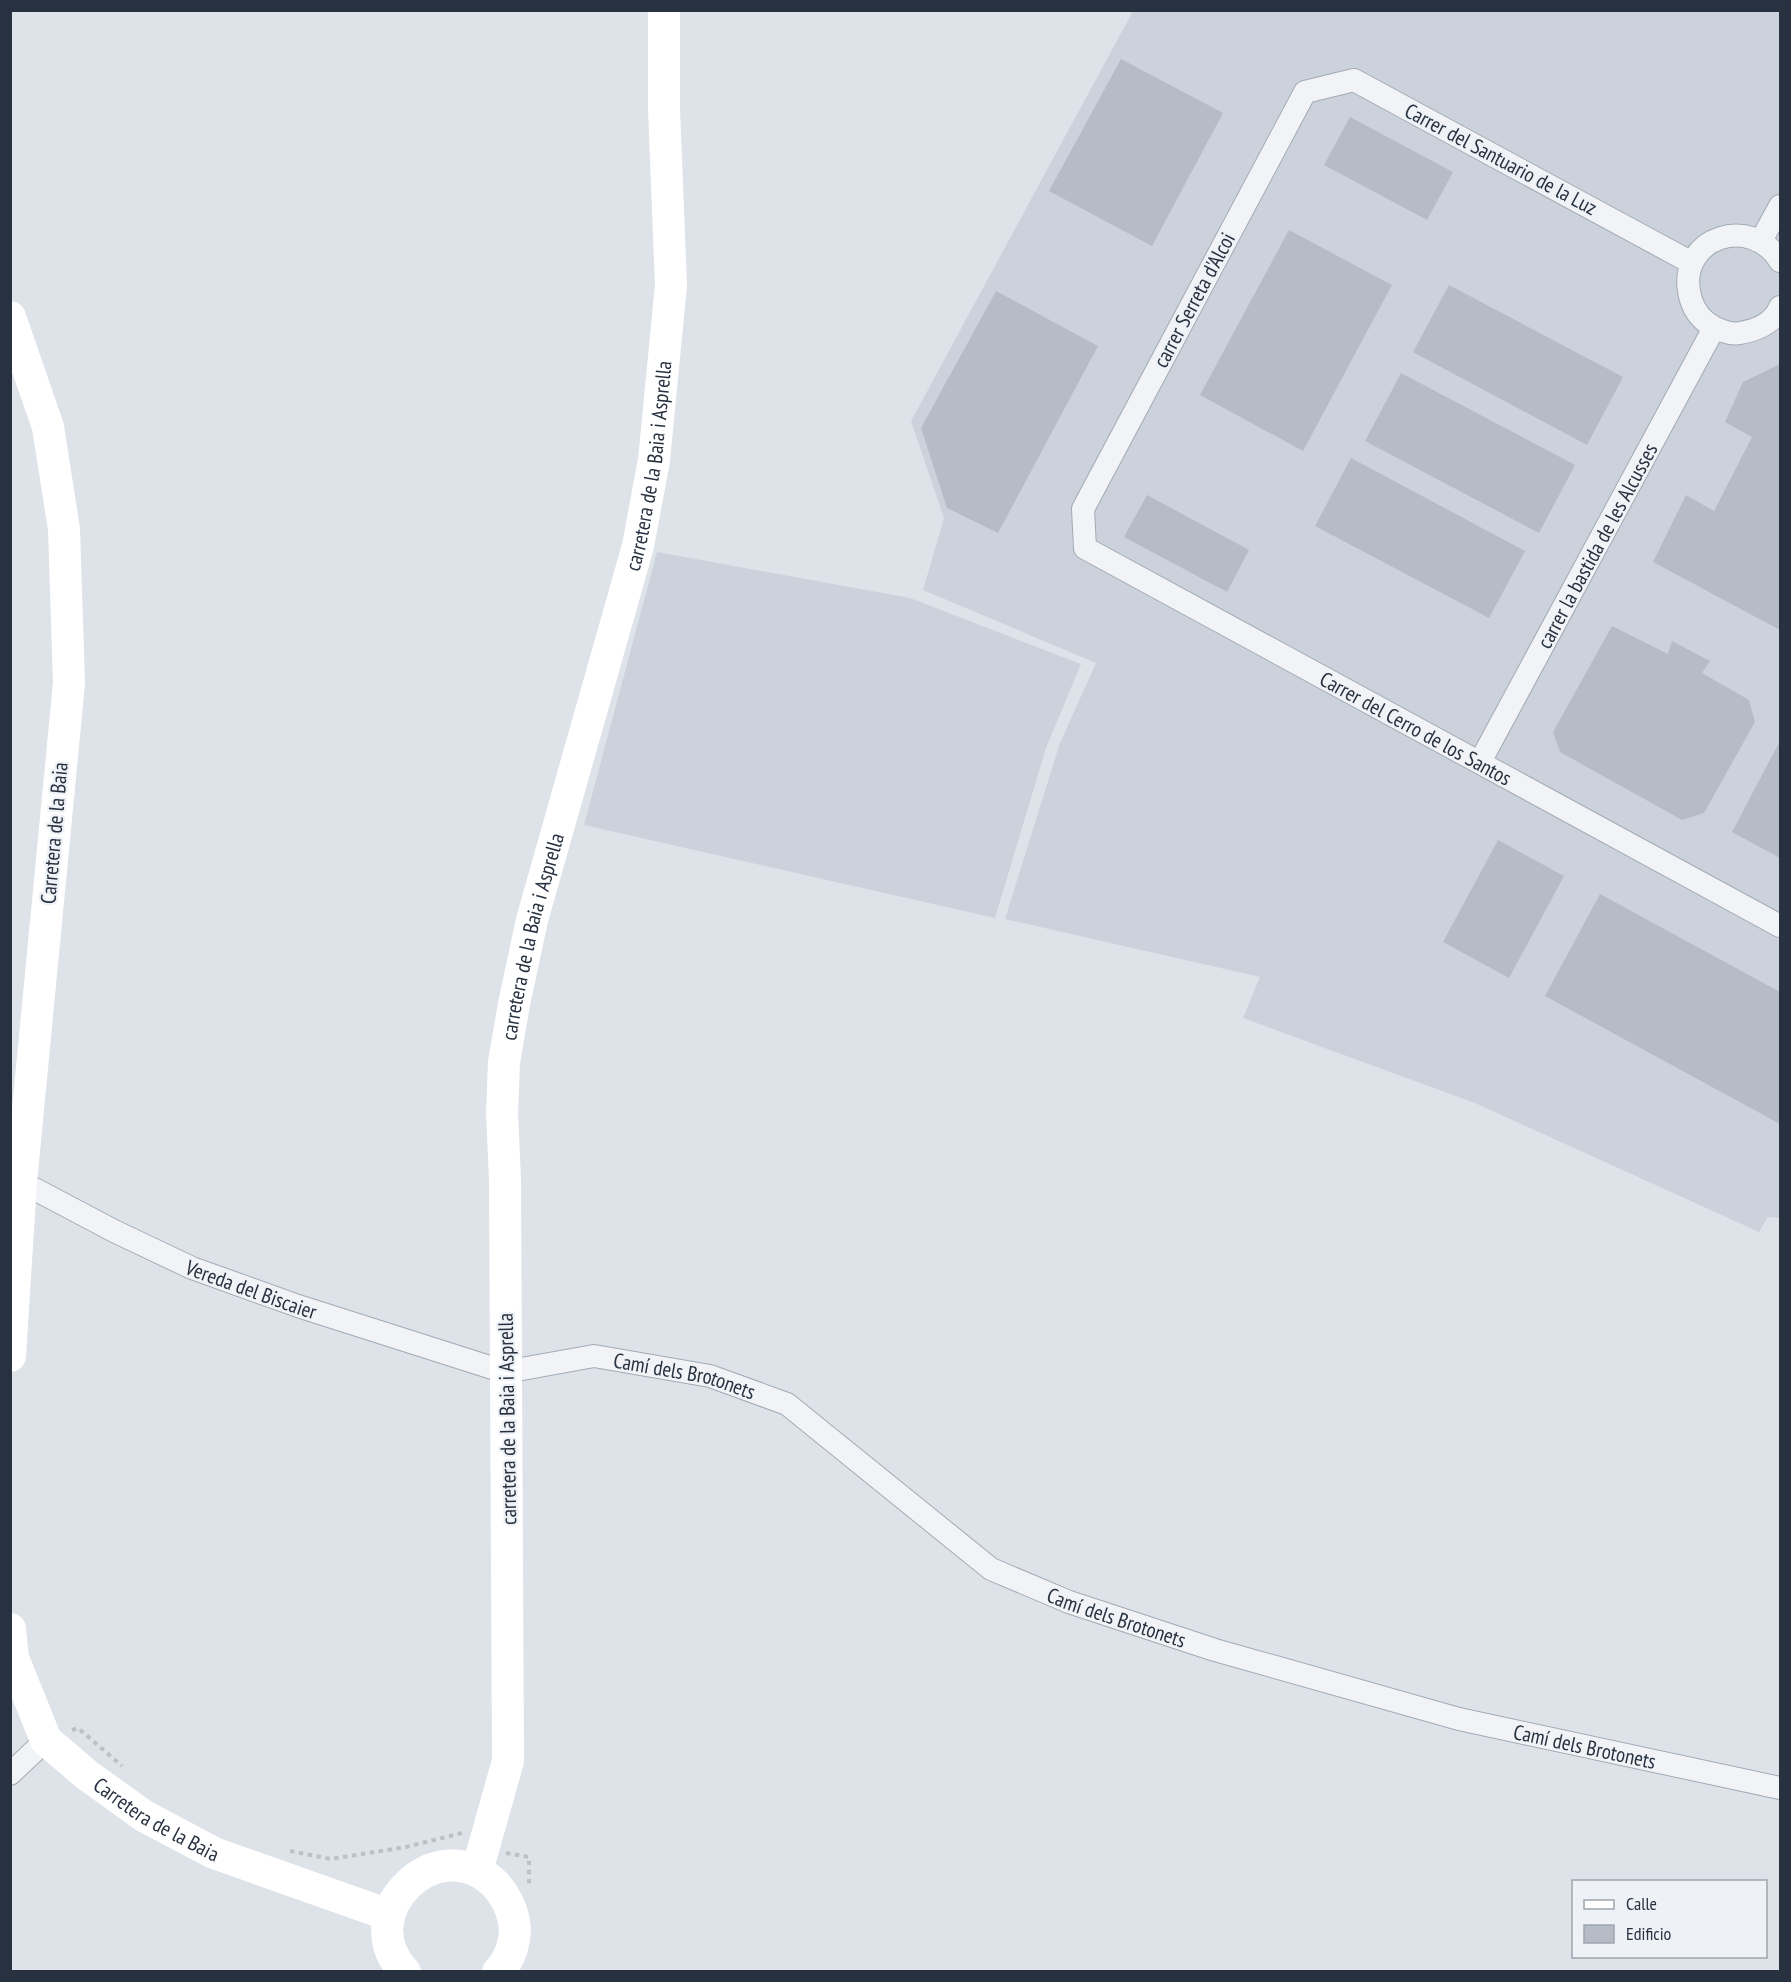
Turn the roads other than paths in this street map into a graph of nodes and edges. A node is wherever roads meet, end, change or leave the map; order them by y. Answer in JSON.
{"nodes":[{"id":1,"x":664,"y":10,"type":"edge"},
{"id":2,"x":1305,"y":92,"type":"joint"},
{"id":3,"x":1780,"y":206,"type":"edge"},
{"id":4,"x":1761,"y":241,"type":"junction"},
{"id":5,"x":1780,"y":261,"type":"edge"},
{"id":6,"x":1692,"y":263,"type":"junction"},
{"id":7,"x":1780,"y":310,"type":"edge"},
{"id":8,"x":10,"y":317,"type":"edge"},
{"id":9,"x":1714,"y":328,"type":"junction"},
{"id":10,"x":1083,"y":509,"type":"joint"},
{"id":11,"x":1480,"y":762,"type":"junction"},
{"id":12,"x":1780,"y":927,"type":"edge"},
{"id":13,"x":16,"y":1179,"type":"edge"},
{"id":14,"x":10,"y":1356,"type":"edge"},
{"id":15,"x":505,"y":1372,"type":"junction"},
{"id":16,"x":10,"y":1629,"type":"edge"},
{"id":17,"x":46,"y":1740,"type":"junction"},
{"id":18,"x":10,"y":1774,"type":"edge"},
{"id":19,"x":1780,"y":1788,"type":"edge"},
{"id":20,"x":477,"y":1871,"type":"junction"},
{"id":21,"x":389,"y":1915,"type":"junction"},
{"id":22,"x":405,"y":1971,"type":"edge"},
{"id":23,"x":498,"y":1971,"type":"edge"}],
"edges":[{"from":1,"to":15,"type":"main road","name":"carretera de la Baia i Asprella"},
{"from":2,"to":6,"type":"street","name":"Carrer del Santuario de la Luz"},
{"from":2,"to":10,"type":"street","name":"carrer Serreta d'Alcoi"},
{"from":3,"to":4,"type":"street"},
{"from":4,"to":5,"type":"street"},
{"from":4,"to":6,"type":"street"},
{"from":6,"to":9,"type":"street"},
{"from":7,"to":9,"type":"street"},
{"from":8,"to":13,"type":"main road","name":"Carretera de la Baia"},
{"from":9,"to":11,"type":"street","name":"carrer la bastida de les Alcusses"},
{"from":10,"to":11,"type":"street","name":"Carrer del Cerro de los Santos"},
{"from":11,"to":12,"type":"street","name":"Carrer del Cerro de los Santos"},
{"from":13,"to":14,"type":"main road","name":"Carretera de la Baia"},
{"from":13,"to":15,"type":"street","name":"Vereda del Biscaier"},
{"from":15,"to":19,"type":"street","name":"Camí dels Brotonets"},
{"from":15,"to":20,"type":"main road","name":"carretera de la Baia i Asprella"},
{"from":16,"to":17,"type":"main road","name":"Carretera de la Baia"},
{"from":17,"to":18,"type":"street"},
{"from":17,"to":21,"type":"main road","name":"Carretera de la Baia"},
{"from":20,"to":21,"type":"main road"},
{"from":20,"to":23,"type":"main road"},
{"from":21,"to":22,"type":"main road"}]}
